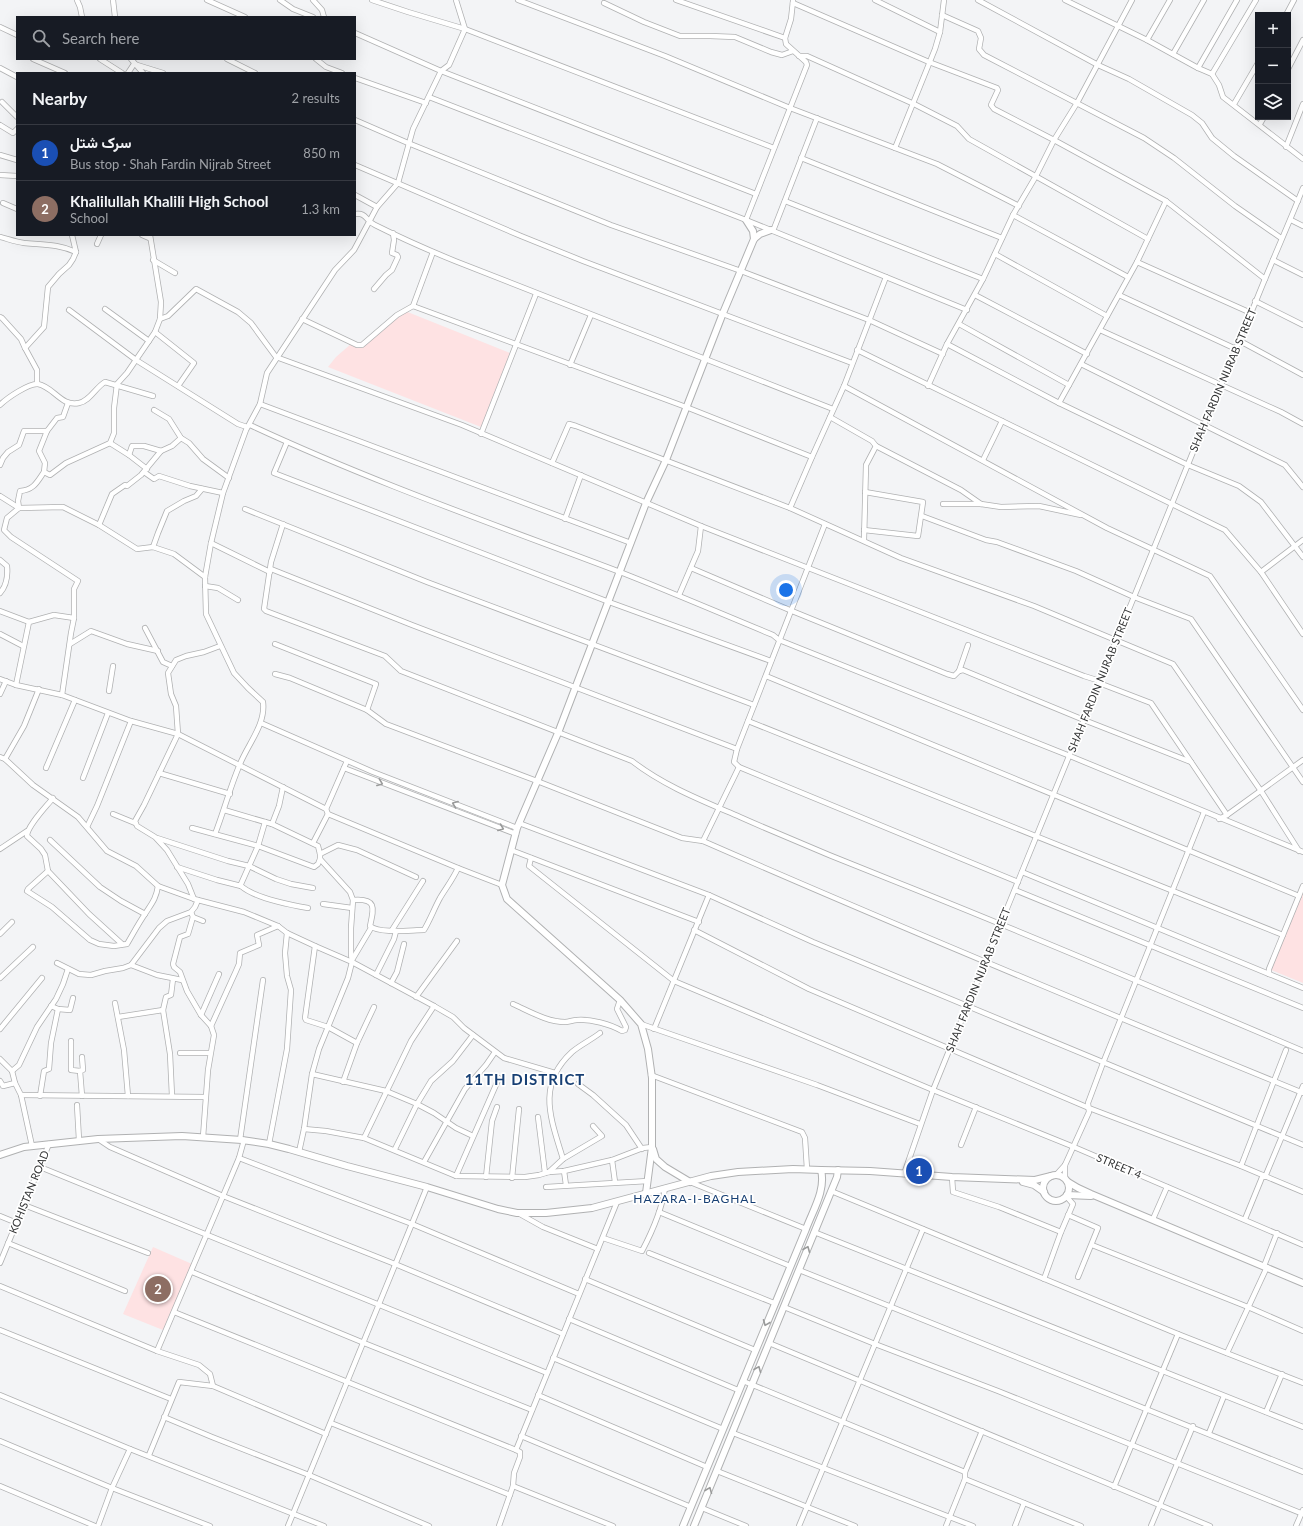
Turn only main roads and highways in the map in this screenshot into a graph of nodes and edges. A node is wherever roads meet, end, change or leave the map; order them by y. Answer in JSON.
{"nodes":[{"id":1,"x":746,"y":220,"type":"road end"},
{"id":2,"x":772,"y":230,"type":"road end"},
{"id":3,"x":754,"y":239,"type":"junction"},
{"id":4,"x":652,"y":1147,"type":"junction"},
{"id":5,"x":0,"y":1155,"type":"edge"},
{"id":6,"x":821,"y":1170,"type":"junction"},
{"id":7,"x":838,"y":1170,"type":"junction"},
{"id":8,"x":1053,"y":1175,"type":"junction"},
{"id":9,"x":1005,"y":1179,"type":"junction"},
{"id":10,"x":1066,"y":1180,"type":"junction"},
{"id":11,"x":690,"y":1182,"type":"junction"},
{"id":12,"x":1044,"y":1192,"type":"junction"},
{"id":13,"x":646,"y":1193,"type":"junction"},
{"id":14,"x":1067,"y":1196,"type":"junction"},
{"id":15,"x":1102,"y":1199,"type":"junction"},
{"id":16,"x":1303,"y":1283,"type":"edge"},
{"id":17,"x":683,"y":1526,"type":"edge"},
{"id":18,"x":694,"y":1526,"type":"edge"}],
"edges":[{"from":1,"to":3,"type":"main road"},
{"from":2,"to":3,"type":"main road"},
{"from":3,"to":4,"type":"main road"},
{"from":4,"to":11,"type":"main road"},
{"from":4,"to":13,"type":"main road"},
{"from":5,"to":13,"type":"main road"},
{"from":6,"to":7,"type":"main road"},
{"from":6,"to":11,"type":"main road"},
{"from":6,"to":17,"type":"main road","one_way":true},
{"from":7,"to":9,"type":"main road"},
{"from":18,"to":7,"type":"main road","one_way":true},
{"from":8,"to":9,"type":"main road"},
{"from":8,"to":10,"type":"main road"},
{"from":8,"to":12,"type":"main road"},
{"from":9,"to":12,"type":"main road"},
{"from":10,"to":14,"type":"main road"},
{"from":10,"to":15,"type":"main road"},
{"from":11,"to":13,"type":"main road"},
{"from":12,"to":14,"type":"main road"},
{"from":14,"to":15,"type":"main road"},
{"from":15,"to":16,"type":"main road"}]}
